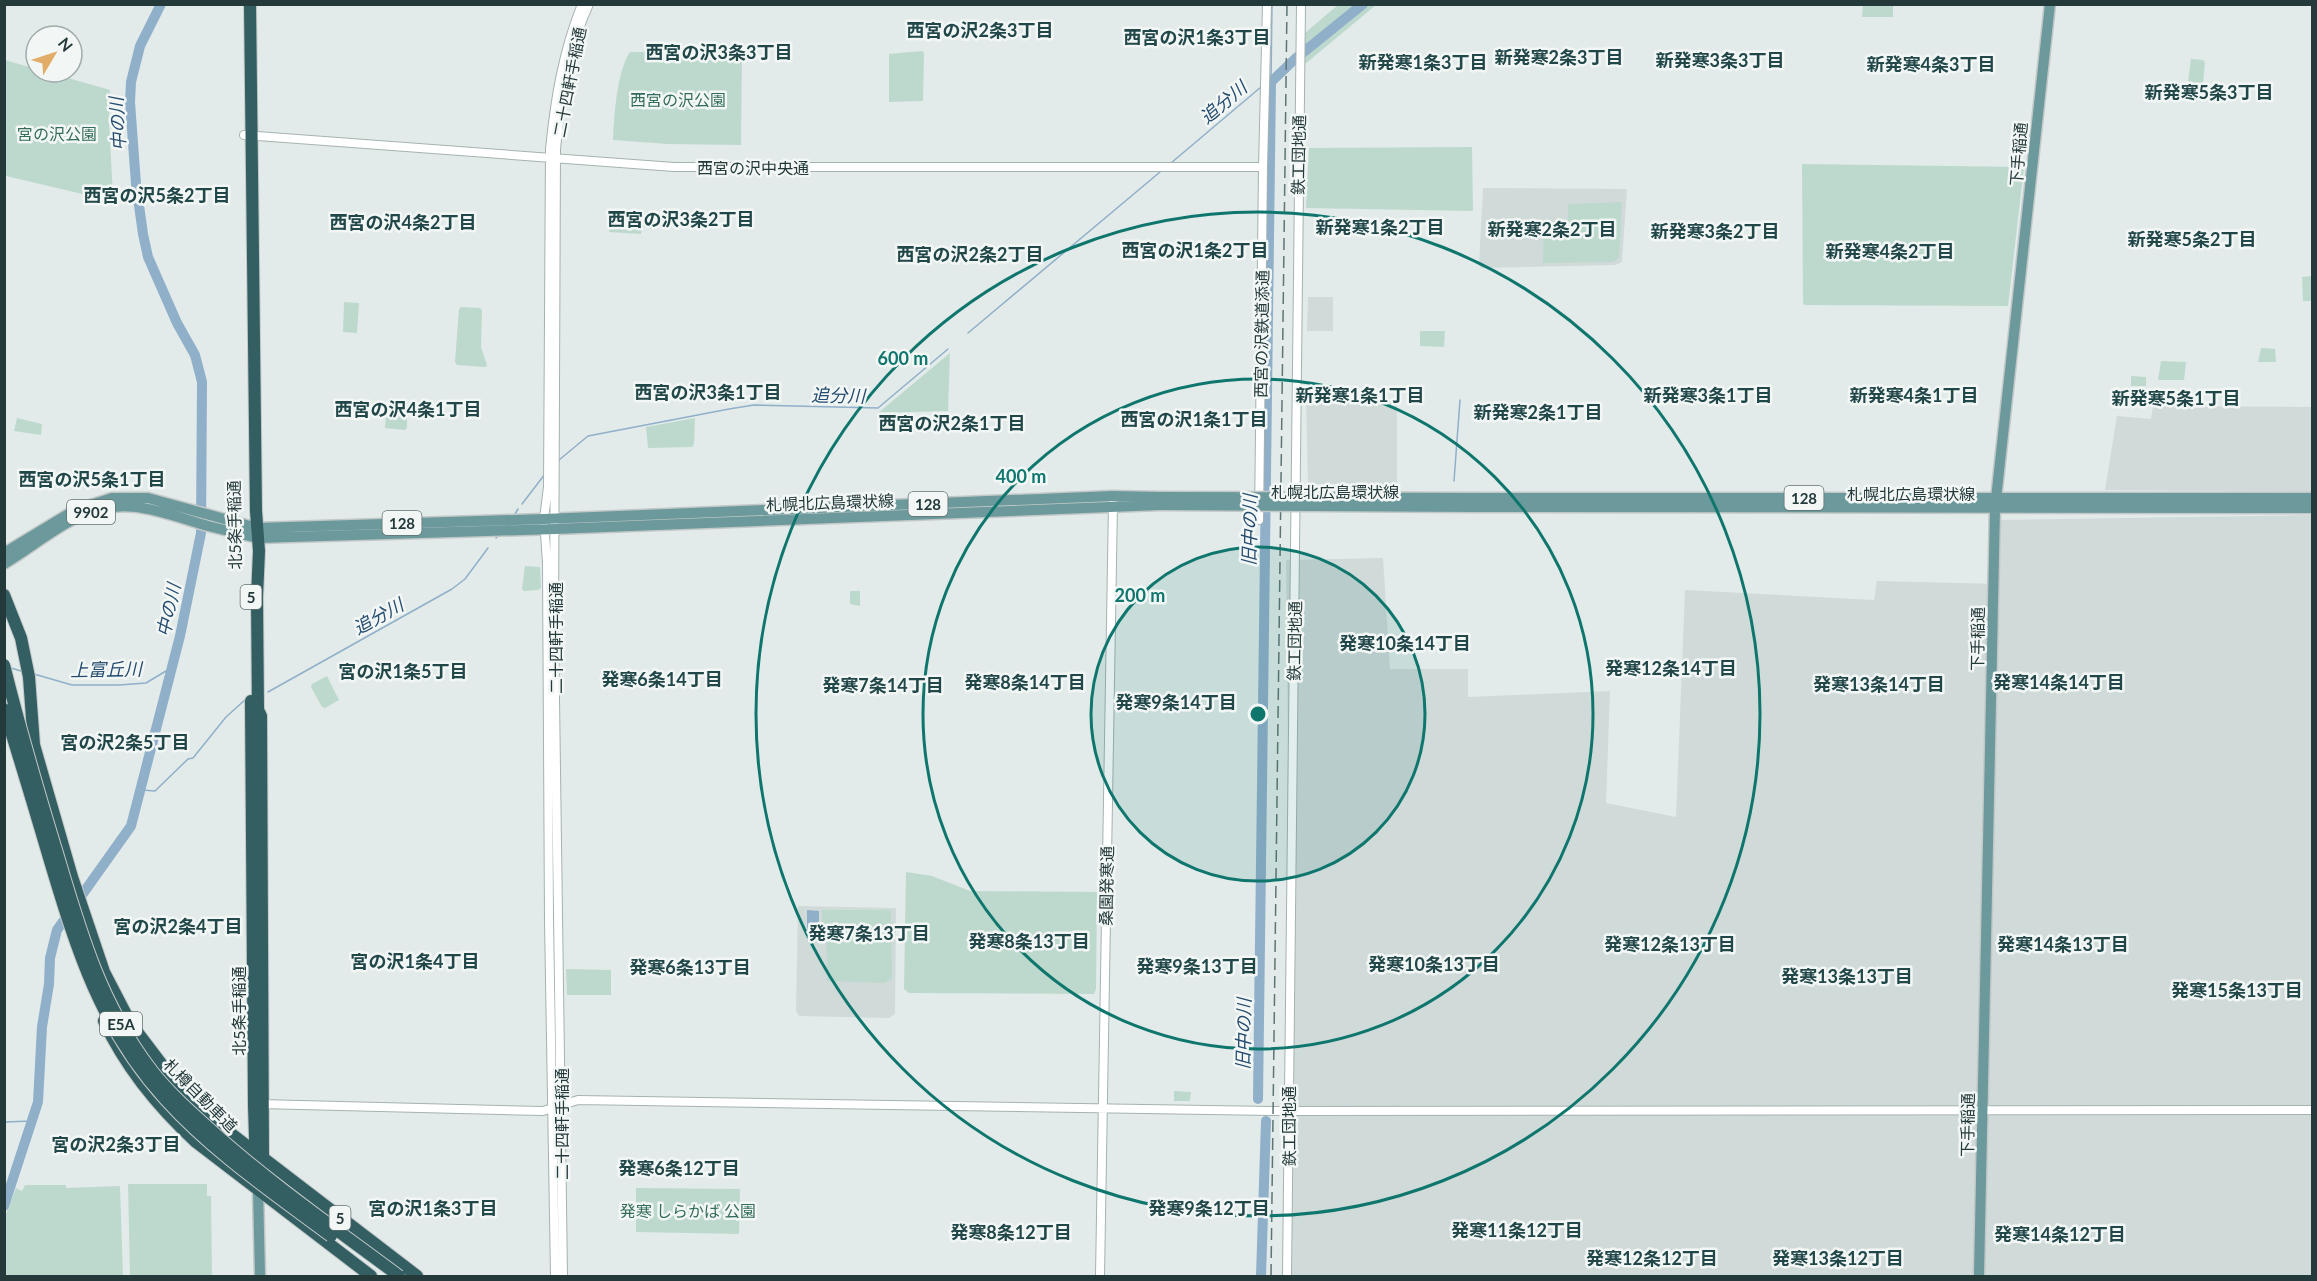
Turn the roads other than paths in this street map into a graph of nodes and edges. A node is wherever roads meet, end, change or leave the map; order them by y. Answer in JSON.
{"nodes":[{"id":1,"x":242,"y":4,"type":"edge"},
{"id":2,"x":250,"y":4,"type":"edge"},
{"id":3,"x":582,"y":4,"type":"edge"},
{"id":4,"x":589,"y":4,"type":"edge"},
{"id":5,"x":1267,"y":4,"type":"edge"},
{"id":6,"x":1300,"y":4,"type":"edge"},
{"id":7,"x":2050,"y":4,"type":"edge"},
{"id":8,"x":247,"y":135,"type":"junction"},
{"id":9,"x":554,"y":159,"type":"junction"},
{"id":10,"x":1263,"y":167,"type":"junction"},
{"id":11,"x":550,"y":469,"type":"junction"},
{"id":12,"x":2313,"y":498,"type":"edge"},
{"id":13,"x":1113,"y":501,"type":"junction"},
{"id":14,"x":1996,"y":503,"type":"junction"},
{"id":15,"x":2313,"y":508,"type":"edge"},
{"id":16,"x":191,"y":515,"type":"junction"},
{"id":17,"x":1259,"y":520,"type":"dead end"},
{"id":18,"x":550,"y":524,"type":"junction"},
{"id":19,"x":254,"y":531,"type":"junction"},
{"id":20,"x":4,"y":553,"type":"edge"},
{"id":21,"x":4,"y":564,"type":"edge"},
{"id":22,"x":4,"y":595,"type":"edge"},
{"id":23,"x":4,"y":665,"type":"edge"},
{"id":24,"x":4,"y":709,"type":"edge"},
{"id":25,"x":89,"y":981,"type":"junction"},
{"id":26,"x":258,"y":1104,"type":"junction"},
{"id":27,"x":562,"y":1104,"type":"junction"},
{"id":28,"x":552,"y":1107,"type":"junction"},
{"id":29,"x":1102,"y":1108,"type":"junction"},
{"id":30,"x":1983,"y":1110,"type":"junction"},
{"id":31,"x":2313,"y":1110,"type":"edge"},
{"id":32,"x":1288,"y":1111,"type":"junction"},
{"id":33,"x":259,"y":1156,"type":"junction"},
{"id":34,"x":258,"y":1189,"type":"junction"},
{"id":35,"x":260,"y":1276,"type":"edge"},
{"id":36,"x":371,"y":1276,"type":"edge"},
{"id":37,"x":385,"y":1276,"type":"edge"},
{"id":38,"x":399,"y":1276,"type":"edge"},
{"id":39,"x":417,"y":1276,"type":"edge"},
{"id":40,"x":555,"y":1276,"type":"edge"},
{"id":41,"x":563,"y":1276,"type":"edge"},
{"id":42,"x":1100,"y":1276,"type":"edge"},
{"id":43,"x":1287,"y":1276,"type":"edge"},
{"id":44,"x":1979,"y":1276,"type":"edge"}],
"edges":[{"from":1,"to":8,"type":"highway","name":"北5条手稲通","number":"5"},
{"from":2,"to":8,"type":"highway","name":"北5条手稲通","number":"5"},
{"from":3,"to":9,"type":"street","name":"二十四軒手稲通"},
{"from":4,"to":9,"type":"street","name":"二十四軒手稲通"},
{"from":5,"to":10,"type":"street","name":"西宮の沢鉄道添通"},
{"from":6,"to":32,"type":"street","name":"鉄工団地通"},
{"from":7,"to":14,"type":"main road","name":"下手稲通"},
{"from":8,"to":9,"type":"street","name":"西宮の沢中央通"},
{"from":8,"to":19,"type":"highway","name":"北5条手稲通","number":"5"},
{"from":9,"to":10,"type":"street","name":"西宮の沢中央通"},
{"from":9,"to":11,"type":"street","name":"二十四軒手稲通"},
{"from":9,"to":11,"type":"street","name":"二十四軒手稲通"},
{"from":10,"to":17,"type":"street","name":"西宮の沢鉄道添通"},
{"from":11,"to":18,"type":"street","name":"二十四軒手稲通"},
{"from":12,"to":14,"type":"main road","name":"札幌北広島環状線","number":"128"},
{"from":13,"to":14,"type":"main road","name":"札幌北広島環状線","number":"128","bridge":true},
{"from":13,"to":18,"type":"main road","name":"札幌北広島環状線","number":"128"},
{"from":13,"to":18,"type":"main road","name":"札幌北広島環状線","number":"128"},
{"from":13,"to":29,"type":"street","name":"桑園発寒通"},
{"from":14,"to":15,"type":"main road","name":"札幌北広島環状線","number":"128"},
{"from":14,"to":30,"type":"main road","name":"下手稲通"},
{"from":16,"to":19,"type":"main road","number":"9902"},
{"from":16,"to":20,"type":"main road","number":"9902"},
{"from":16,"to":21,"type":"main road","number":"9902"},
{"from":18,"to":19,"type":"main road","name":"札幌北広島環状線","number":"128"},
{"from":18,"to":27,"type":"street","name":"二十四軒手稲通"},
{"from":18,"to":28,"type":"street","name":"二十四軒手稲通"},
{"from":19,"to":26,"type":"highway","name":"北5条手稲通","number":"5"},
{"from":22,"to":33,"type":"highway"},
{"from":23,"to":38,"type":"highway","name":"札樽自動車道","number":"E5A","bridge":true},
{"from":24,"to":25,"type":"highway","name":"札樽自動車道","number":"E5A","bridge":true},
{"from":25,"to":34,"type":"highway","bridge":true},
{"from":25,"to":37,"type":"highway","name":"札樽自動車道","number":"E5A","bridge":true},
{"from":26,"to":28,"type":"street"},
{"from":26,"to":33,"type":"highway","name":"北5条手稲通","number":"5"},
{"from":27,"to":28,"type":"street"},
{"from":27,"to":29,"type":"street"},
{"from":27,"to":41,"type":"street","name":"二十四軒手稲通"},
{"from":28,"to":40,"type":"street","name":"二十四軒手稲通"},
{"from":29,"to":32,"type":"street"},
{"from":29,"to":42,"type":"street","name":"桑園発寒通"},
{"from":30,"to":31,"type":"street"},
{"from":30,"to":32,"type":"street"},
{"from":30,"to":44,"type":"main road","name":"下手稲通"},
{"from":32,"to":43,"type":"street","name":"鉄工団地通"},
{"from":33,"to":34,"type":"highway","number":"5"},
{"from":33,"to":39,"type":"highway","number":"5"},
{"from":34,"to":35,"type":"main road"},
{"from":34,"to":36,"type":"highway","number":"5"}]}
